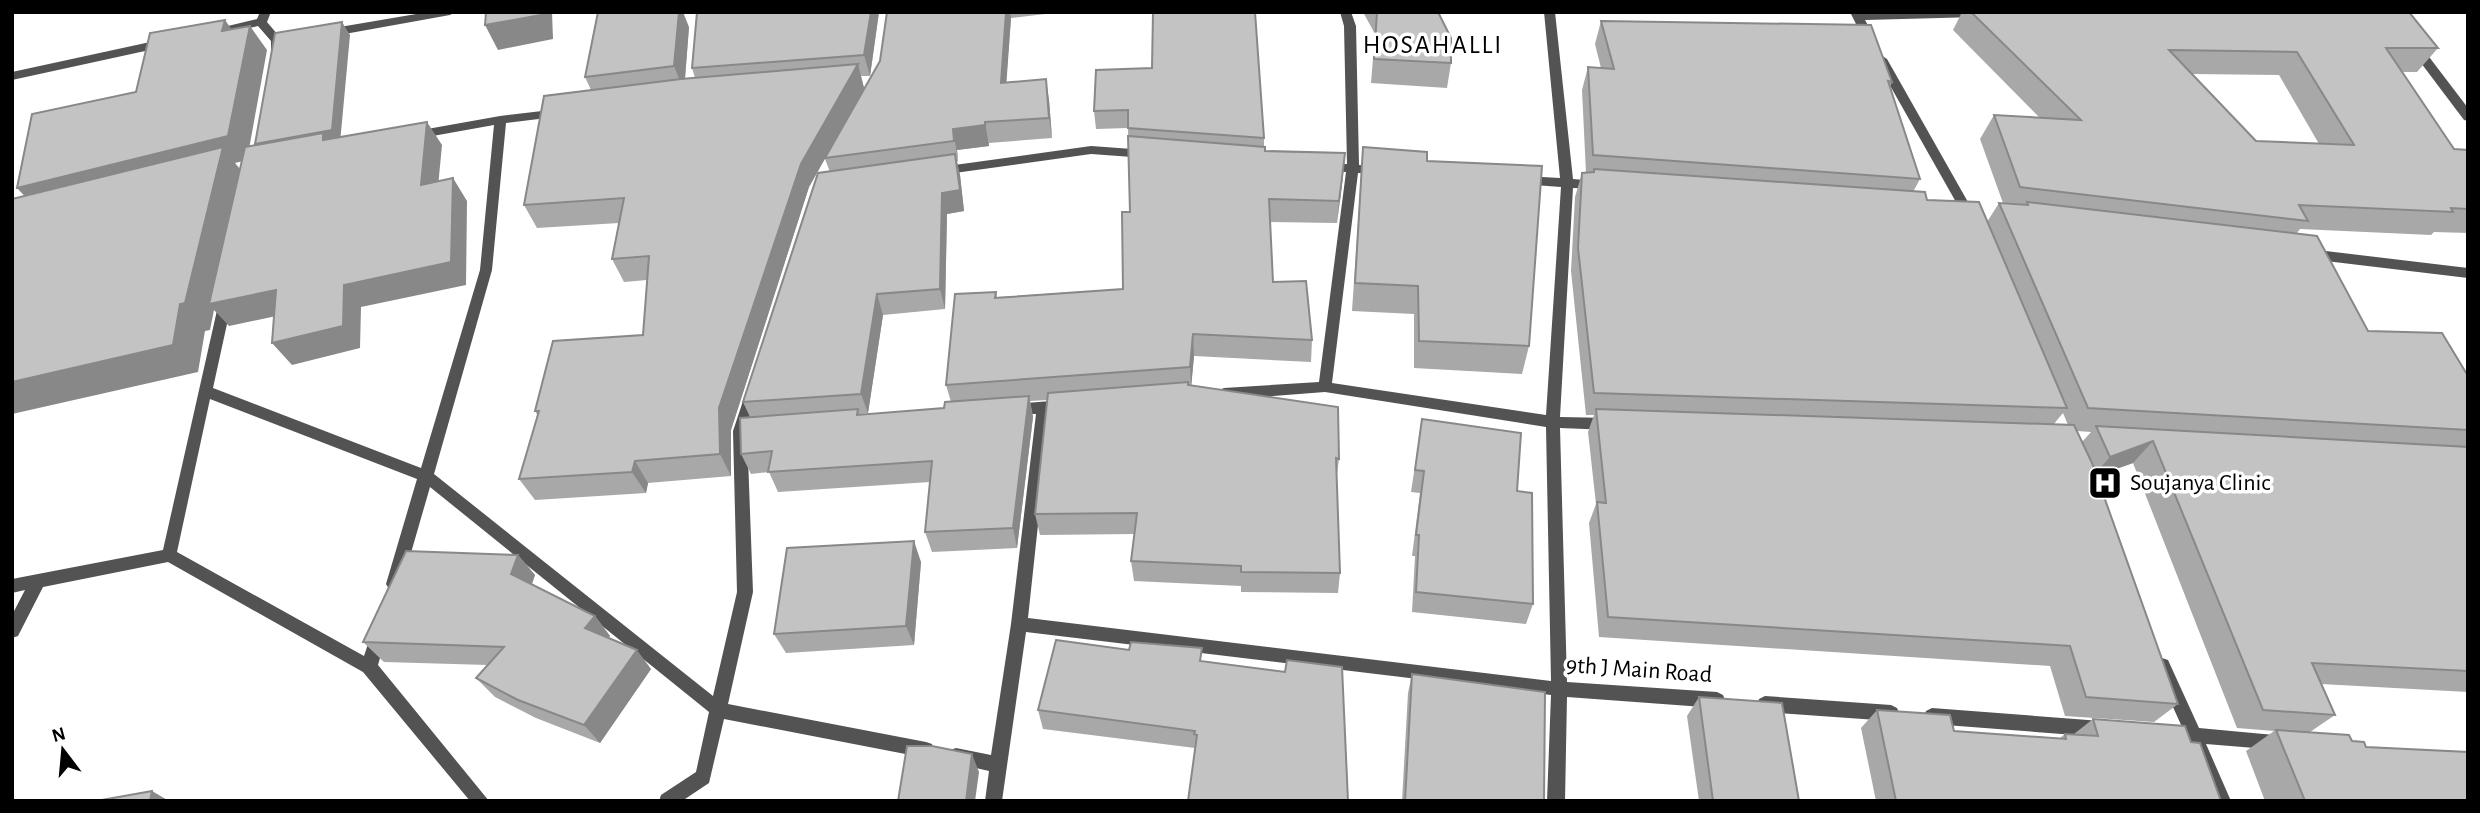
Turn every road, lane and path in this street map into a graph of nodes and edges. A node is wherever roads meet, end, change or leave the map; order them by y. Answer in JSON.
{"nodes":[{"id":1,"x":450,"y":12,"type":"edge"},
{"id":2,"x":1345,"y":12,"type":"edge"},
{"id":3,"x":1549,"y":12,"type":"edge"},
{"id":4,"x":1992,"y":14,"type":"edge"},
{"id":5,"x":1856,"y":15,"type":"edge"},
{"id":6,"x":264,"y":17,"type":"edge"},
{"id":7,"x":209,"y":33,"type":"edge"},
{"id":8,"x":317,"y":35,"type":"edge"},
{"id":9,"x":183,"y":39,"type":"edge"},
{"id":10,"x":2412,"y":42,"type":"edge"},
{"id":11,"x":272,"y":69,"type":"edge"},
{"id":12,"x":12,"y":76,"type":"edge"},
{"id":13,"x":2451,"y":92,"type":"junction"},
{"id":14,"x":2468,"y":93,"type":"edge"},
{"id":15,"x":568,"y":111,"type":"edge"},
{"id":16,"x":2468,"y":117,"type":"edge"},
{"id":17,"x":500,"y":120,"type":"junction"},
{"id":18,"x":405,"y":137,"type":"edge"},
{"id":19,"x":1160,"y":155,"type":"edge"},
{"id":20,"x":1312,"y":165,"type":"edge"},
{"id":21,"x":1353,"y":168,"type":"junction"},
{"id":22,"x":1393,"y":171,"type":"edge"},
{"id":23,"x":927,"y":173,"type":"edge"},
{"id":24,"x":1513,"y":180,"type":"edge"},
{"id":25,"x":1567,"y":183,"type":"junction"},
{"id":26,"x":1608,"y":186,"type":"edge"},
{"id":27,"x":1979,"y":238,"type":"edge"},
{"id":28,"x":2301,"y":253,"type":"edge"},
{"id":29,"x":2468,"y":272,"type":"edge"},
{"id":30,"x":229,"y":284,"type":"edge"},
{"id":31,"x":756,"y":380,"type":"edge"},
{"id":32,"x":1325,"y":387,"type":"junction"},
{"id":33,"x":205,"y":391,"type":"junction"},
{"id":34,"x":1204,"y":396,"type":"edge"},
{"id":35,"x":1084,"y":405,"type":"edge"},
{"id":36,"x":1044,"y":408,"type":"junction"},
{"id":37,"x":1002,"y":411,"type":"edge"},
{"id":38,"x":1553,"y":422,"type":"junction"},
{"id":39,"x":1622,"y":424,"type":"edge"},
{"id":40,"x":426,"y":476,"type":"junction"},
{"id":41,"x":169,"y":555,"type":"junction"},
{"id":42,"x":38,"y":581,"type":"junction"},
{"id":43,"x":12,"y":586,"type":"edge"},
{"id":44,"x":391,"y":593,"type":"edge"},
{"id":45,"x":383,"y":618,"type":"edge"},
{"id":46,"x":1019,"y":624,"type":"junction"},
{"id":47,"x":12,"y":631,"type":"edge"},
{"id":48,"x":2155,"y":649,"type":"edge"},
{"id":49,"x":369,"y":667,"type":"junction"},
{"id":50,"x":1559,"y":689,"type":"junction"},
{"id":51,"x":719,"y":710,"type":"junction"},
{"id":52,"x":2125,"y":731,"type":"edge"},
{"id":53,"x":2152,"y":733,"type":"edge"},
{"id":54,"x":2194,"y":736,"type":"junction"},
{"id":55,"x":2290,"y":743,"type":"edge"},
{"id":56,"x":1000,"y":765,"type":"junction"},
{"id":57,"x":481,"y":801,"type":"edge"},
{"id":58,"x":667,"y":801,"type":"edge"},
{"id":59,"x":993,"y":801,"type":"edge"},
{"id":60,"x":1556,"y":801,"type":"edge"},
{"id":61,"x":2223,"y":801,"type":"edge"}],
"edges":[{"from":1,"to":8,"type":"street"},
{"from":2,"to":21,"type":"street"},
{"from":3,"to":25,"type":"street"},
{"from":4,"to":5,"type":"street"},
{"from":5,"to":27,"type":"street"},
{"from":6,"to":7,"type":"street"},
{"from":6,"to":11,"type":"street"},
{"from":9,"to":12,"type":"street"},
{"from":10,"to":13,"type":"street"},
{"from":13,"to":14,"type":"street"},
{"from":13,"to":16,"type":"street"},
{"from":15,"to":17,"type":"street"},
{"from":17,"to":18,"type":"street"},
{"from":17,"to":40,"type":"street"},
{"from":19,"to":23,"type":"street"},
{"from":20,"to":21,"type":"street"},
{"from":21,"to":22,"type":"street"},
{"from":21,"to":32,"type":"street"},
{"from":24,"to":25,"type":"street"},
{"from":25,"to":26,"type":"street"},
{"from":25,"to":38,"type":"street"},
{"from":28,"to":29,"type":"street"},
{"from":30,"to":33,"type":"street"},
{"from":31,"to":51,"type":"street"},
{"from":32,"to":34,"type":"street"},
{"from":32,"to":38,"type":"street"},
{"from":33,"to":40,"type":"street"},
{"from":33,"to":41,"type":"street"},
{"from":35,"to":36,"type":"street"},
{"from":36,"to":37,"type":"street"},
{"from":36,"to":46,"type":"street"},
{"from":38,"to":39,"type":"street"},
{"from":38,"to":50,"type":"street"},
{"from":40,"to":44,"type":"street"},
{"from":40,"to":51,"type":"street"},
{"from":41,"to":42,"type":"street"},
{"from":41,"to":49,"type":"street"},
{"from":42,"to":43,"type":"street"},
{"from":42,"to":47,"type":"street"},
{"from":45,"to":49,"type":"street"},
{"from":46,"to":50,"type":"street","name":"9th J Main Road"},
{"from":46,"to":56,"type":"street"},
{"from":48,"to":54,"type":"street"},
{"from":49,"to":57,"type":"street"},
{"from":50,"to":52,"type":"street","name":"9th J Main Road"},
{"from":50,"to":60,"type":"street"},
{"from":51,"to":56,"type":"street"},
{"from":51,"to":58,"type":"street"},
{"from":53,"to":54,"type":"street"},
{"from":54,"to":55,"type":"street"},
{"from":54,"to":61,"type":"street"},
{"from":56,"to":59,"type":"street"}]}
